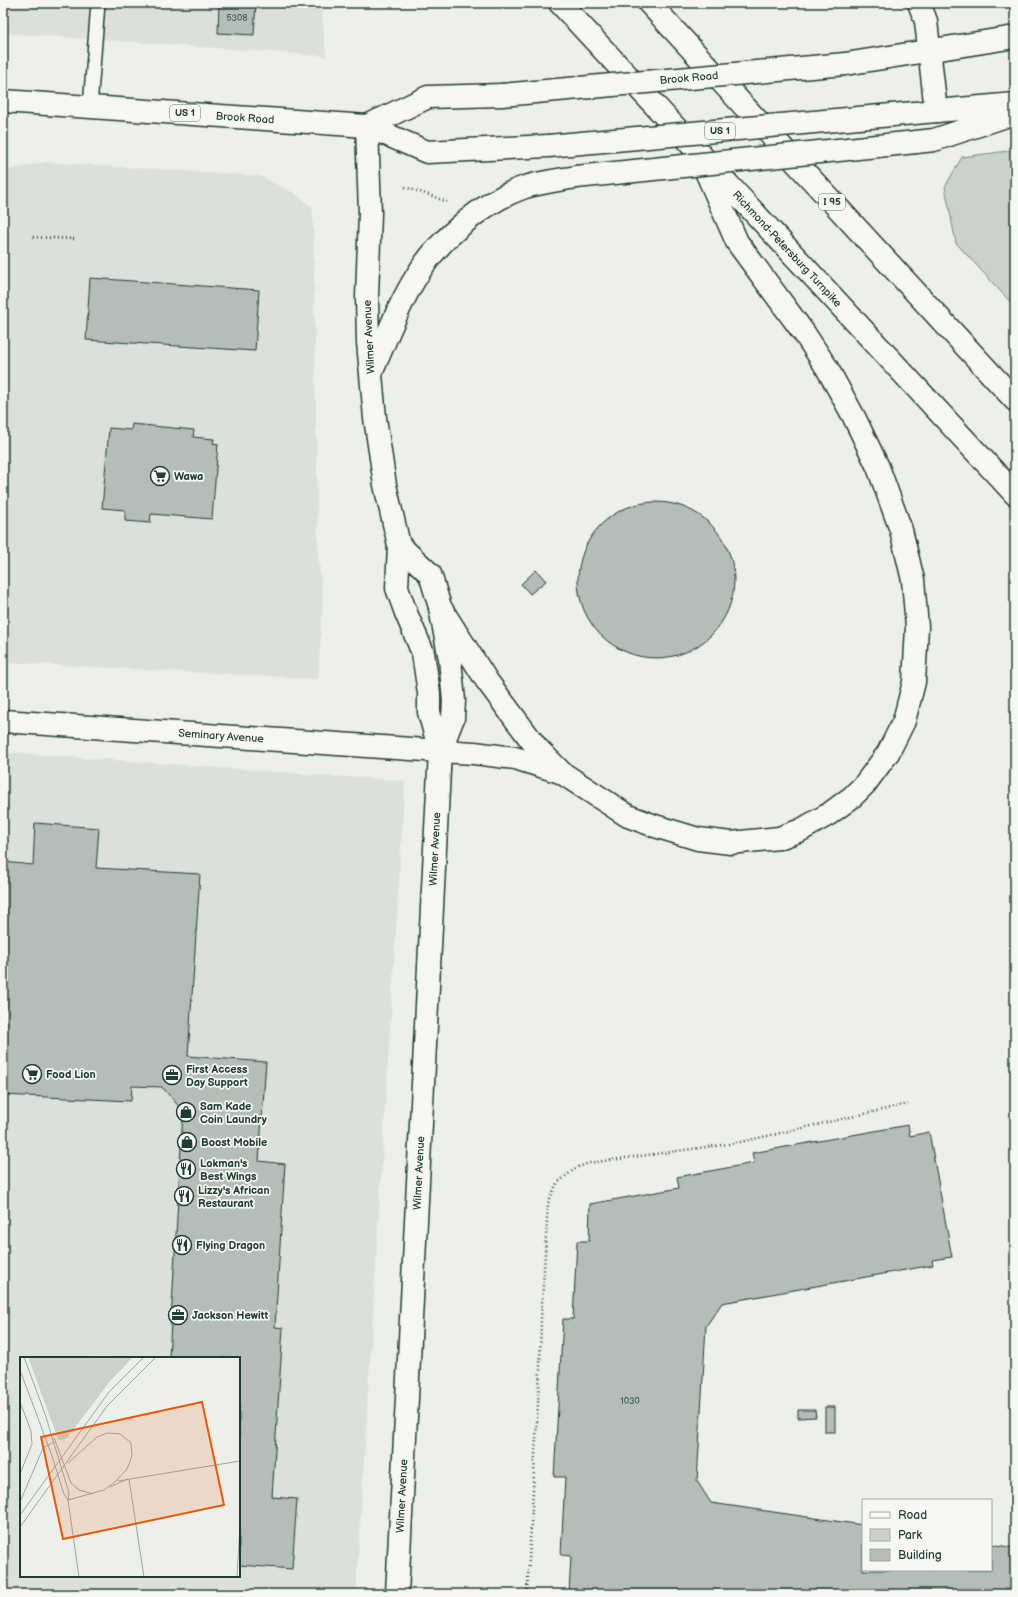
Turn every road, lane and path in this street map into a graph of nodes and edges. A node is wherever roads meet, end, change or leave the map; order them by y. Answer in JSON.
{"nodes":[{"id":1,"x":98,"y":3,"type":"edge"},
{"id":2,"x":560,"y":3,"type":"edge"},
{"id":3,"x":649,"y":3,"type":"edge"},
{"id":4,"x":919,"y":3,"type":"edge"},
{"id":5,"x":1015,"y":37,"type":"edge"},
{"id":6,"x":930,"y":51,"type":"junction"},
{"id":7,"x":3,"y":101,"type":"edge"},
{"id":8,"x":1015,"y":104,"type":"edge"},
{"id":9,"x":90,"y":107,"type":"junction"},
{"id":10,"x":936,"y":111,"type":"junction"},
{"id":11,"x":1015,"y":113,"type":"edge"},
{"id":12,"x":367,"y":126,"type":"junction"},
{"id":13,"x":698,"y":153,"type":"junction"},
{"id":14,"x":404,"y":187,"type":"dead end"},
{"id":15,"x":450,"y":204,"type":"dead end"},
{"id":16,"x":33,"y":237,"type":"dead end"},
{"id":17,"x":74,"y":239,"type":"dead end"},
{"id":18,"x":371,"y":374,"type":"junction"},
{"id":19,"x":1015,"y":400,"type":"edge"},
{"id":20,"x":1015,"y":494,"type":"edge"},
{"id":21,"x":399,"y":545,"type":"junction"},
{"id":22,"x":440,"y":607,"type":"junction"},
{"id":23,"x":3,"y":721,"type":"edge"},
{"id":24,"x":440,"y":751,"type":"junction"},
{"id":25,"x":562,"y":773,"type":"junction"},
{"id":26,"x":908,"y":1104,"type":"dead end"},
{"id":27,"x":397,"y":1594,"type":"edge"},
{"id":28,"x":527,"y":1594,"type":"edge"}],
"edges":[{"from":1,"to":9,"type":"lane"},
{"from":2,"to":13,"type":"main road","name":"Richmond-Petersburg Turnpike"},
{"from":3,"to":19,"type":"main road","number":"I 95"},
{"from":4,"to":6,"type":"main road"},
{"from":5,"to":6,"type":"main road","name":"Brook Road","number":"US 1"},
{"from":6,"to":10,"type":"main road"},
{"from":6,"to":12,"type":"main road","name":"Brook Road","number":"US 1","bridge":true},
{"from":7,"to":9,"type":"main road","name":"Brook Road","number":"US 1"},
{"from":8,"to":10,"type":"main road","name":"Brook Road","number":"US 1"},
{"from":9,"to":12,"type":"main road","name":"Brook Road","number":"US 1"},
{"from":10,"to":12,"type":"main road","name":"Brook Road","number":"US 1","bridge":true},
{"from":11,"to":18,"type":"main road","bridge":true},
{"from":12,"to":18,"type":"main road","name":"Wilmer Avenue"},
{"from":13,"to":20,"type":"main road","name":"Richmond-Petersburg Turnpike"},
{"from":13,"to":25,"type":"main road"},
{"from":14,"to":15,"type":"path"},
{"from":16,"to":17,"type":"path"},
{"from":18,"to":21,"type":"main road","name":"Wilmer Avenue"},
{"from":21,"to":22,"type":"main road","name":"Wilmer Avenue"},
{"from":21,"to":24,"type":"main road","name":"Wilmer Avenue"},
{"from":22,"to":24,"type":"main road","name":"Wilmer Avenue"},
{"from":22,"to":25,"type":"main road"},
{"from":23,"to":24,"type":"main road","name":"Seminary Avenue"},
{"from":24,"to":25,"type":"main road","name":"Seminary Avenue"},
{"from":24,"to":27,"type":"main road","name":"Wilmer Avenue"},
{"from":26,"to":28,"type":"path"}]}
